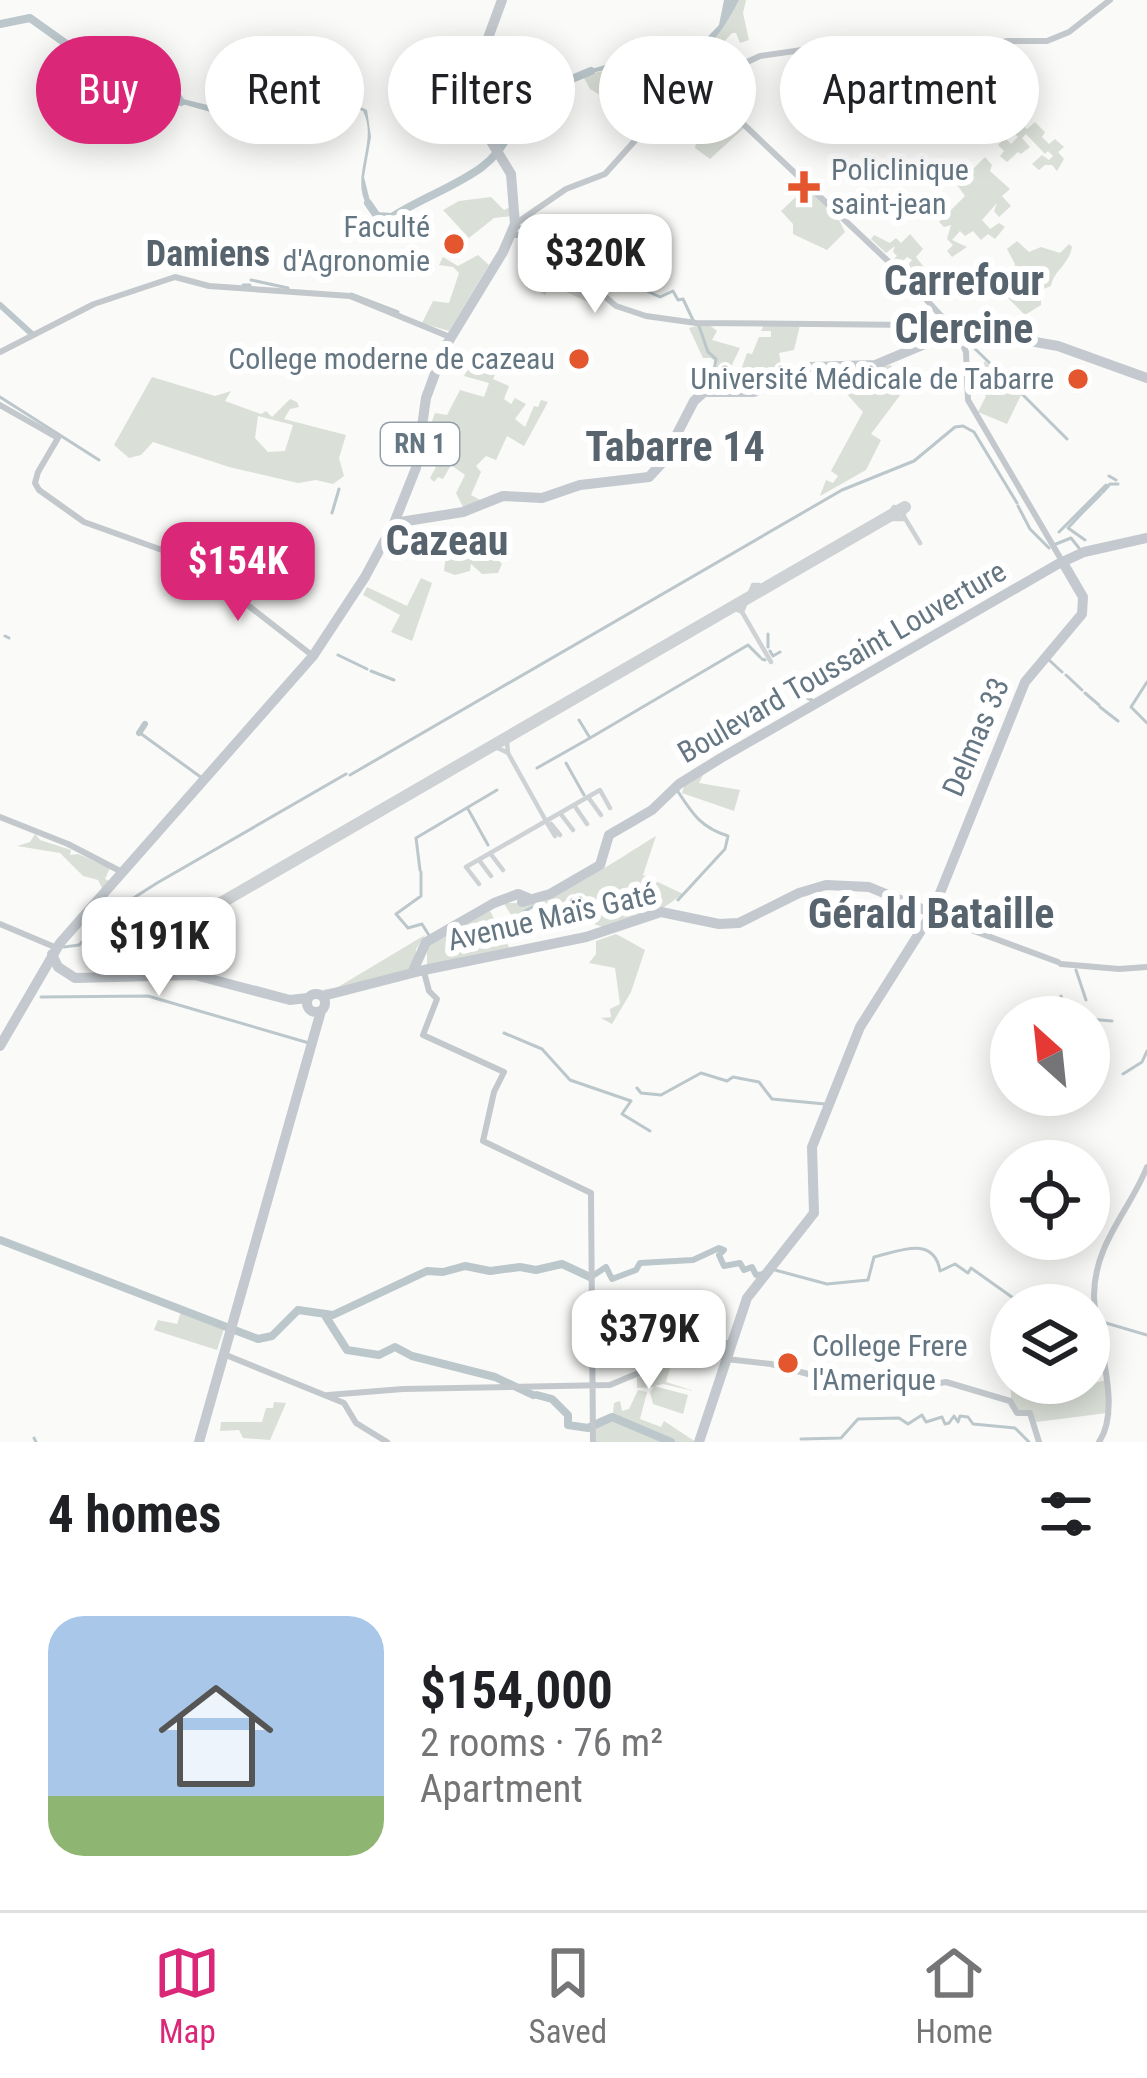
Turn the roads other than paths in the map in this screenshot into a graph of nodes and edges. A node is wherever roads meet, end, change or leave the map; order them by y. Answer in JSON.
{"nodes":[{"id":1,"x":1110,"y":0,"type":"edge"},
{"id":2,"x":503,"y":2,"type":"edge"},
{"id":3,"x":756,"y":58,"type":"edge"},
{"id":4,"x":756,"y":136,"type":"edge"},
{"id":5,"x":632,"y":144,"type":"edge"},
{"id":6,"x":514,"y":230,"type":"junction"},
{"id":7,"x":953,"y":330,"type":"junction"},
{"id":8,"x":450,"y":337,"type":"junction"},
{"id":9,"x":936,"y":340,"type":"junction"},
{"id":10,"x":0,"y":352,"type":"edge"},
{"id":11,"x":1147,"y":378,"type":"edge"},
{"id":12,"x":0,"y":404,"type":"edge"},
{"id":13,"x":394,"y":523,"type":"junction"},
{"id":14,"x":1147,"y":538,"type":"edge"},
{"id":15,"x":1064,"y":564,"type":"junction"},
{"id":16,"x":313,"y":656,"type":"junction"},
{"id":17,"x":0,"y":817,"type":"edge"},
{"id":18,"x":122,"y":873,"type":"junction"},
{"id":19,"x":930,"y":914,"type":"junction"},
{"id":20,"x":0,"y":924,"type":"edge"},
{"id":21,"x":55,"y":950,"type":"junction"},
{"id":22,"x":1147,"y":967,"type":"edge"},
{"id":23,"x":420,"y":968,"type":"junction"},
{"id":24,"x":317,"y":1004,"type":"junction"},
{"id":25,"x":0,"y":1046,"type":"edge"},
{"id":26,"x":1147,"y":1167,"type":"edge"},
{"id":27,"x":731,"y":1344,"type":"junction"},
{"id":28,"x":223,"y":1355,"type":"junction"},
{"id":29,"x":726,"y":1360,"type":"junction"},
{"id":30,"x":591,"y":1386,"type":"junction"},
{"id":31,"x":328,"y":1395,"type":"junction"},
{"id":32,"x":197,"y":1442,"type":"edge"},
{"id":33,"x":387,"y":1442,"type":"edge"},
{"id":34,"x":592,"y":1442,"type":"edge"},
{"id":35,"x":699,"y":1442,"type":"edge"},
{"id":36,"x":1039,"y":1442,"type":"edge"},
{"id":37,"x":1100,"y":1442,"type":"edge"}],
"edges":[{"from":1,"to":3,"type":"street"},
{"from":2,"to":6,"type":"main road"},
{"from":4,"to":7,"type":"street"},
{"from":5,"to":6,"type":"street"},
{"from":6,"to":8,"type":"main road","number":"RN 1"},
{"from":6,"to":9,"type":"street"},
{"from":7,"to":9,"type":"main road"},
{"from":7,"to":11,"type":"main road"},
{"from":7,"to":15,"type":"street"},
{"from":8,"to":10,"type":"street"},
{"from":8,"to":13,"type":"main road","number":"RN 1"},
{"from":9,"to":13,"type":"main road"},
{"from":12,"to":16,"type":"street"},
{"from":13,"to":16,"type":"main road","number":"RN 1"},
{"from":14,"to":15,"type":"main road","name":"Boulevard Toussaint Louverture"},
{"from":15,"to":19,"type":"main road","name":"Delmas 33"},
{"from":15,"to":23,"type":"main road","name":"Boulevard Toussaint Louverture"},
{"from":16,"to":18,"type":"main road","number":"RN 1"},
{"from":17,"to":18,"type":"street"},
{"from":18,"to":21,"type":"main road","number":"RN 1"},
{"from":19,"to":22,"type":"street","name":"Avenue Maïs Gaté"},
{"from":19,"to":23,"type":"main road","name":"Avenue Maïs Gaté"},
{"from":19,"to":27,"type":"main road","name":"Delmas 33"},
{"from":20,"to":21,"type":"street"},
{"from":21,"to":24,"type":"main road"},
{"from":21,"to":25,"type":"main road","number":"RN 1"},
{"from":23,"to":24,"type":"main road","name":"Avenue Maïs Gaté"},
{"from":23,"to":30,"type":"street"},
{"from":24,"to":28,"type":"main road"},
{"from":26,"to":37,"type":"street"},
{"from":27,"to":29,"type":"main road","name":"Delmas 33"},
{"from":27,"to":30,"type":"street"},
{"from":28,"to":31,"type":"street"},
{"from":28,"to":32,"type":"main road"},
{"from":29,"to":35,"type":"main road","name":"Delmas 33"},
{"from":29,"to":36,"type":"street"},
{"from":30,"to":31,"type":"street"},
{"from":30,"to":34,"type":"street"},
{"from":31,"to":33,"type":"street"}]}
